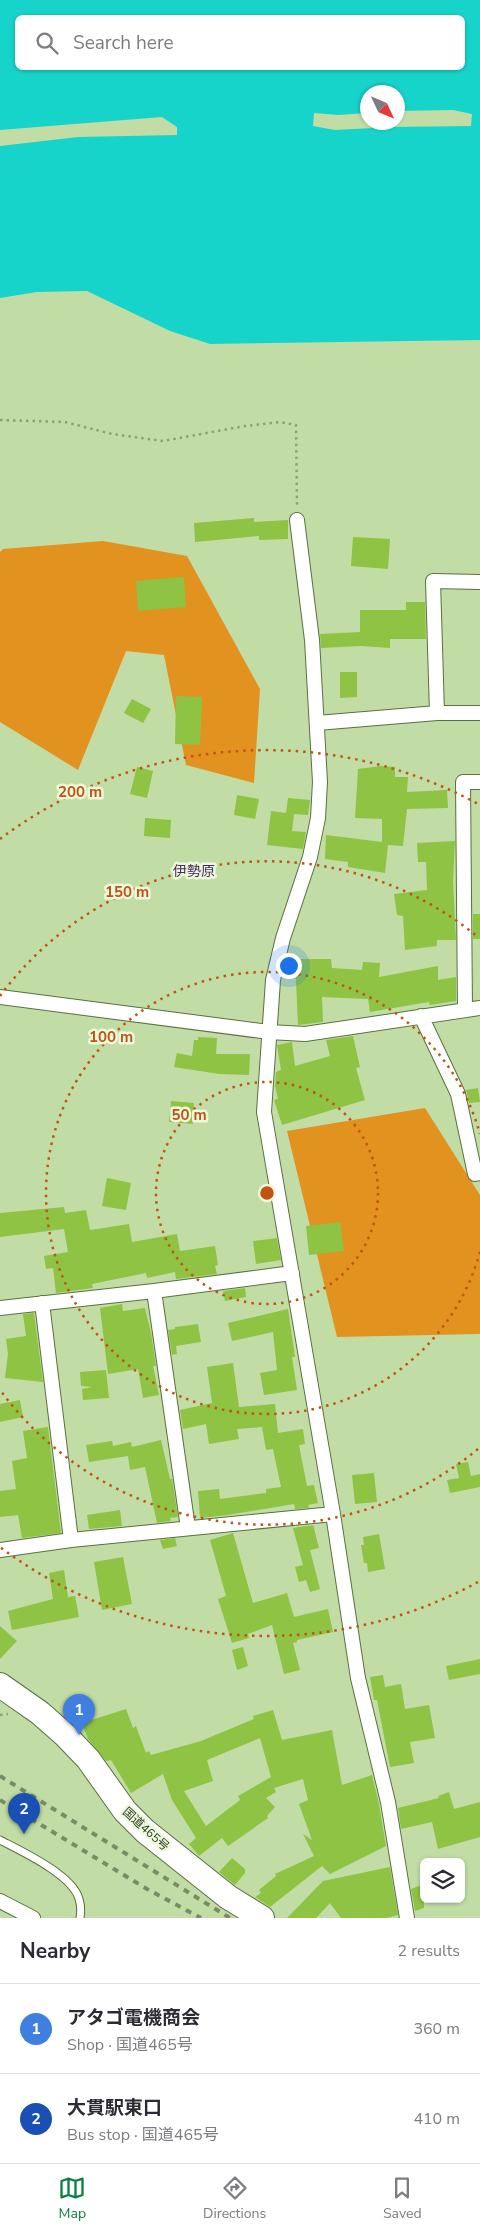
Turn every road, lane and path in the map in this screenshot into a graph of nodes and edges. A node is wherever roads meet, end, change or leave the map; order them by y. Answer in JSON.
{"nodes":[{"id":1,"x":0,"y":420,"type":"edge"},
{"id":2,"x":297,"y":520,"type":"joint"},
{"id":3,"x":480,"y":582,"type":"edge"},
{"id":4,"x":437,"y":713,"type":"junction"},
{"id":5,"x":480,"y":713,"type":"edge"},
{"id":6,"x":317,"y":723,"type":"junction"},
{"id":7,"x":480,"y":782,"type":"edge"},
{"id":8,"x":0,"y":997,"type":"edge"},
{"id":9,"x":480,"y":1008,"type":"edge"},
{"id":10,"x":465,"y":1010,"type":"junction"},
{"id":11,"x":421,"y":1016,"type":"junction"},
{"id":12,"x":269,"y":1032,"type":"junction"},
{"id":13,"x":480,"y":1173,"type":"edge"},
{"id":14,"x":292,"y":1273,"type":"junction"},
{"id":15,"x":154,"y":1292,"type":"junction"},
{"id":16,"x":42,"y":1303,"type":"junction"},
{"id":17,"x":0,"y":1308,"type":"edge"},
{"id":18,"x":333,"y":1514,"type":"junction"},
{"id":19,"x":188,"y":1528,"type":"junction"},
{"id":20,"x":71,"y":1540,"type":"junction"},
{"id":21,"x":0,"y":1550,"type":"edge"},
{"id":22,"x":0,"y":1685,"type":"edge"},
{"id":23,"x":0,"y":1840,"type":"edge"},
{"id":24,"x":0,"y":1902,"type":"edge"},
{"id":25,"x":33,"y":1918,"type":"edge"},
{"id":26,"x":80,"y":1918,"type":"edge"},
{"id":27,"x":262,"y":1918,"type":"edge"},
{"id":28,"x":407,"y":1918,"type":"edge"}],
"edges":[{"from":1,"to":2,"type":"path"},
{"from":2,"to":6,"type":"street"},
{"from":3,"to":4,"type":"street"},
{"from":4,"to":5,"type":"street"},
{"from":4,"to":6,"type":"street"},
{"from":6,"to":12,"type":"street"},
{"from":7,"to":10,"type":"street"},
{"from":8,"to":12,"type":"street"},
{"from":9,"to":10,"type":"street"},
{"from":10,"to":11,"type":"street"},
{"from":11,"to":12,"type":"street"},
{"from":11,"to":13,"type":"street"},
{"from":12,"to":14,"type":"street"},
{"from":14,"to":15,"type":"street"},
{"from":14,"to":18,"type":"street"},
{"from":15,"to":16,"type":"street"},
{"from":15,"to":19,"type":"street"},
{"from":16,"to":17,"type":"street"},
{"from":16,"to":20,"type":"street"},
{"from":18,"to":19,"type":"street"},
{"from":18,"to":28,"type":"street"},
{"from":19,"to":20,"type":"street"},
{"from":20,"to":21,"type":"street"},
{"from":22,"to":27,"type":"highway","name":"国道465号"},
{"from":23,"to":26,"type":"lane"},
{"from":24,"to":25,"type":"street"}]}
